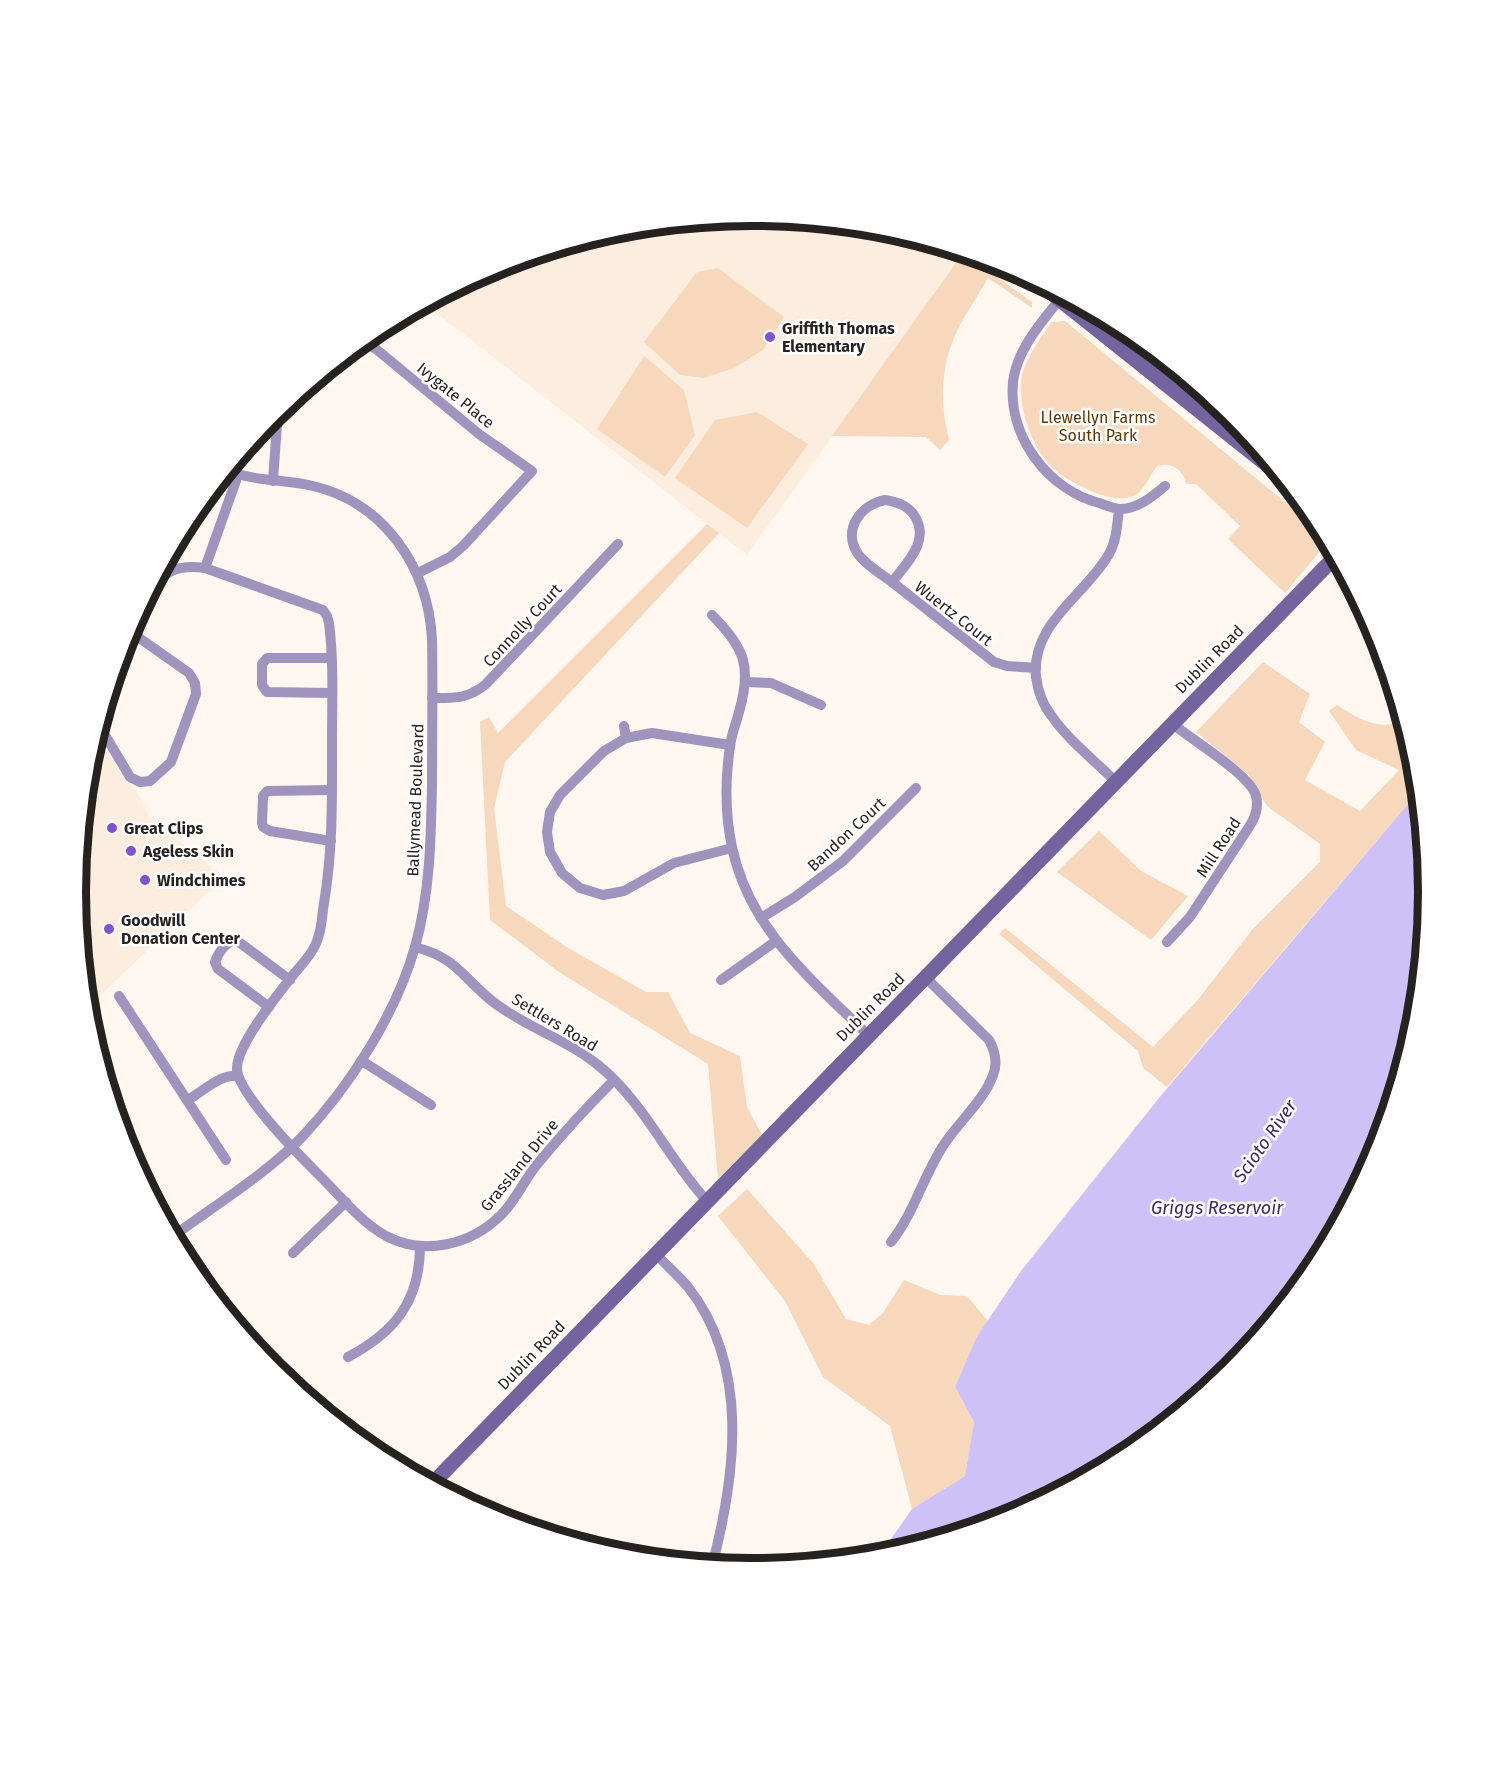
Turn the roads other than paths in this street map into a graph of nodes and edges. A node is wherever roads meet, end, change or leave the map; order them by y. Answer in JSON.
{"nodes":[{"id":1,"x":1059,"y":301,"type":"edge"},
{"id":2,"x":1082,"y":314,"type":"edge"},
{"id":3,"x":371,"y":346,"type":"edge"},
{"id":4,"x":277,"y":425,"type":"edge"},
{"id":5,"x":1254,"y":454,"type":"edge"},
{"id":6,"x":235,"y":473,"type":"edge"},
{"id":7,"x":230,"y":478,"type":"edge"},
{"id":8,"x":273,"y":480,"type":"junction"},
{"id":9,"x":1165,"y":486,"type":"dead end"},
{"id":10,"x":1119,"y":509,"type":"junction"},
{"id":11,"x":618,"y":544,"type":"dead end"},
{"id":12,"x":1330,"y":562,"type":"edge"},
{"id":13,"x":205,"y":568,"type":"junction"},
{"id":14,"x":167,"y":573,"type":"edge"},
{"id":15,"x":418,"y":573,"type":"junction"},
{"id":16,"x":892,"y":582,"type":"junction"},
{"id":17,"x":712,"y":615,"type":"dead end"},
{"id":18,"x":136,"y":636,"type":"edge"},
{"id":19,"x":331,"y":658,"type":"junction"},
{"id":20,"x":1035,"y":668,"type":"junction"},
{"id":21,"x":746,"y":682,"type":"junction"},
{"id":22,"x":332,"y":693,"type":"junction"},
{"id":23,"x":432,"y":698,"type":"junction"},
{"id":24,"x":821,"y":705,"type":"dead end"},
{"id":25,"x":1172,"y":723,"type":"junction"},
{"id":26,"x":624,"y":726,"type":"dead end"},
{"id":27,"x":105,"y":734,"type":"edge"},
{"id":28,"x":626,"y":738,"type":"junction"},
{"id":29,"x":730,"y":746,"type":"junction"},
{"id":30,"x":1115,"y":781,"type":"junction"},
{"id":31,"x":916,"y":788,"type":"dead end"},
{"id":32,"x":332,"y":790,"type":"junction"},
{"id":33,"x":331,"y":841,"type":"junction"},
{"id":34,"x":732,"y":848,"type":"junction"},
{"id":35,"x":761,"y":918,"type":"junction"},
{"id":36,"x":776,"y":941,"type":"junction"},
{"id":37,"x":1167,"y":942,"type":"dead end"},
{"id":38,"x":415,"y":947,"type":"junction"},
{"id":39,"x":925,"y":977,"type":"junction"},
{"id":40,"x":290,"y":980,"type":"junction"},
{"id":41,"x":721,"y":980,"type":"dead end"},
{"id":42,"x":119,"y":996,"type":"dead end"},
{"id":43,"x":269,"y":1007,"type":"junction"},
{"id":44,"x":868,"y":1035,"type":"junction"},
{"id":45,"x":362,"y":1061,"type":"junction"},
{"id":46,"x":239,"y":1078,"type":"junction"},
{"id":47,"x":614,"y":1080,"type":"junction"},
{"id":48,"x":188,"y":1100,"type":"junction"},
{"id":49,"x":431,"y":1105,"type":"dead end"},
{"id":50,"x":291,"y":1147,"type":"junction"},
{"id":51,"x":226,"y":1160,"type":"dead end"},
{"id":52,"x":706,"y":1200,"type":"junction"},
{"id":53,"x":346,"y":1202,"type":"junction"},
{"id":54,"x":179,"y":1232,"type":"edge"},
{"id":55,"x":891,"y":1242,"type":"dead end"},
{"id":56,"x":420,"y":1246,"type":"junction"},
{"id":57,"x":293,"y":1253,"type":"dead end"},
{"id":58,"x":656,"y":1254,"type":"junction"},
{"id":59,"x":348,"y":1357,"type":"dead end"},
{"id":60,"x":436,"y":1479,"type":"edge"},
{"id":61,"x":714,"y":1558,"type":"edge"}],
"edges":[{"from":1,"to":10,"type":"street"},
{"from":2,"to":5,"type":"main road"},
{"from":3,"to":15,"type":"street","name":"Ivygate Place"},
{"from":4,"to":8,"type":"street"},
{"from":6,"to":8,"type":"street","name":"Ballymead Boulevard"},
{"from":7,"to":13,"type":"street"},
{"from":8,"to":15,"type":"street","name":"Ballymead Boulevard"},
{"from":9,"to":10,"type":"street"},
{"from":10,"to":20,"type":"street"},
{"from":11,"to":23,"type":"street","name":"Connolly Court"},
{"from":12,"to":25,"type":"main road","name":"Dublin Road"},
{"from":13,"to":14,"type":"street"},
{"from":13,"to":19,"type":"street"},
{"from":15,"to":23,"type":"street","name":"Ballymead Boulevard"},
{"from":16,"to":16,"type":"street","name":"Wuertz Court"},
{"from":16,"to":20,"type":"street","name":"Wuertz Court"},
{"from":17,"to":21,"type":"street"},
{"from":18,"to":27,"type":"street"},
{"from":19,"to":22,"type":"street"},
{"from":19,"to":22,"type":"street"},
{"from":20,"to":30,"type":"street"},
{"from":21,"to":24,"type":"street"},
{"from":21,"to":29,"type":"street"},
{"from":22,"to":32,"type":"street"},
{"from":23,"to":38,"type":"street","name":"Ballymead Boulevard"},
{"from":25,"to":30,"type":"main road","name":"Dublin Road"},
{"from":25,"to":37,"type":"street","name":"Mill Road"},
{"from":26,"to":28,"type":"street"},
{"from":28,"to":29,"type":"street"},
{"from":28,"to":34,"type":"street"},
{"from":29,"to":34,"type":"street"},
{"from":30,"to":39,"type":"main road","name":"Dublin Road"},
{"from":31,"to":35,"type":"street","name":"Bandon Court"},
{"from":32,"to":33,"type":"street"},
{"from":32,"to":33,"type":"street"},
{"from":33,"to":40,"type":"street"},
{"from":34,"to":35,"type":"street"},
{"from":35,"to":36,"type":"street"},
{"from":36,"to":41,"type":"street"},
{"from":36,"to":44,"type":"street"},
{"from":38,"to":45,"type":"street","name":"Ballymead Boulevard"},
{"from":38,"to":47,"type":"street","name":"Settlers Road"},
{"from":39,"to":44,"type":"main road","name":"Dublin Road"},
{"from":39,"to":55,"type":"street"},
{"from":40,"to":43,"type":"street"},
{"from":40,"to":43,"type":"street"},
{"from":42,"to":48,"type":"street"},
{"from":43,"to":46,"type":"street"},
{"from":44,"to":52,"type":"main road","name":"Dublin Road"},
{"from":45,"to":49,"type":"street"},
{"from":45,"to":50,"type":"street","name":"Ballymead Boulevard"},
{"from":46,"to":48,"type":"street"},
{"from":46,"to":50,"type":"street","name":"Grassland Drive"},
{"from":47,"to":52,"type":"street","name":"Settlers Road"},
{"from":47,"to":56,"type":"street","name":"Grassland Drive"},
{"from":48,"to":51,"type":"street"},
{"from":50,"to":53,"type":"street","name":"Grassland Drive"},
{"from":50,"to":54,"type":"street","name":"Ballymead Boulevard"},
{"from":52,"to":58,"type":"main road","name":"Dublin Road"},
{"from":53,"to":56,"type":"street","name":"Grassland Drive"},
{"from":53,"to":57,"type":"street"},
{"from":56,"to":59,"type":"street"},
{"from":58,"to":60,"type":"main road","name":"Dublin Road"},
{"from":58,"to":61,"type":"street"}]}
